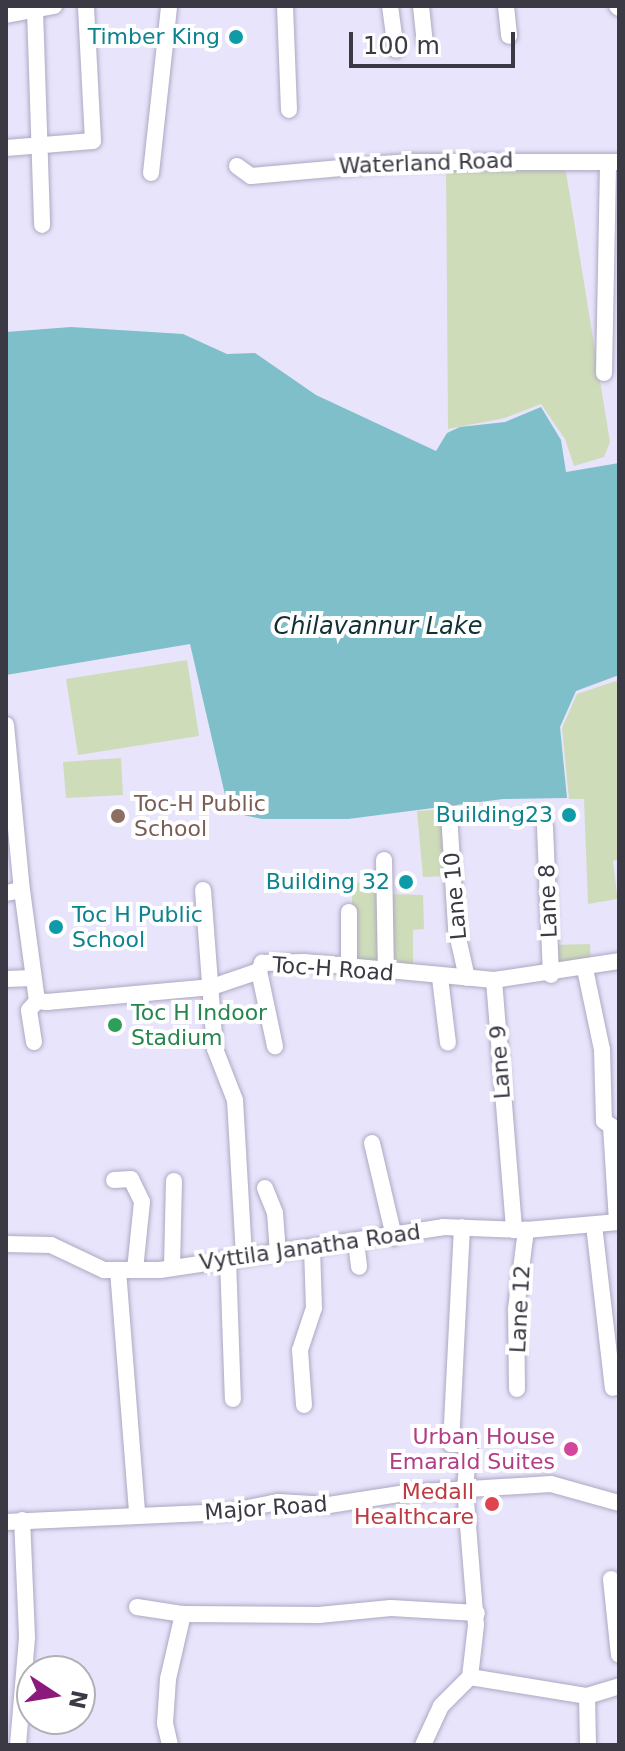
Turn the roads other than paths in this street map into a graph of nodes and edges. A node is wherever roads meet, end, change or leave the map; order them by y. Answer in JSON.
{"nodes":[{"id":1,"x":54,"y":6,"type":"edge"},
{"id":2,"x":86,"y":6,"type":"edge"},
{"id":3,"x":169,"y":6,"type":"edge"},
{"id":4,"x":285,"y":6,"type":"edge"},
{"id":5,"x":390,"y":6,"type":"edge"},
{"id":6,"x":421,"y":6,"type":"edge"},
{"id":7,"x":506,"y":6,"type":"edge"},
{"id":8,"x":35,"y":10,"type":"junction"},
{"id":9,"x":6,"y":15,"type":"edge"},
{"id":10,"x":509,"y":36,"type":"dead end"},
{"id":11,"x":425,"y":42,"type":"dead end"},
{"id":12,"x":396,"y":50,"type":"dead end"},
{"id":13,"x":289,"y":110,"type":"dead end"},
{"id":14,"x":41,"y":146,"type":"junction"},
{"id":15,"x":6,"y":148,"type":"edge"},
{"id":16,"x":614,"y":162,"type":"edge"},
{"id":17,"x":237,"y":166,"type":"dead end"},
{"id":18,"x":151,"y":173,"type":"dead end"},
{"id":19,"x":42,"y":225,"type":"dead end"},
{"id":20,"x":604,"y":373,"type":"dead end"},
{"id":21,"x":6,"y":725,"type":"edge"},
{"id":22,"x":449,"y":813,"type":"dead end"},
{"id":23,"x":545,"y":827,"type":"dead end"},
{"id":24,"x":384,"y":860,"type":"dead end"},
{"id":25,"x":203,"y":890,"type":"dead end"},
{"id":26,"x":14,"y":892,"type":"edge"},
{"id":27,"x":349,"y":912,"type":"dead end"},
{"id":28,"x":619,"y":961,"type":"edge"},
{"id":29,"x":349,"y":966,"type":"junction"},
{"id":30,"x":585,"y":969,"type":"junction"},
{"id":31,"x":259,"y":971,"type":"junction"},
{"id":32,"x":386,"y":971,"type":"junction"},
{"id":33,"x":551,"y":975,"type":"junction"},
{"id":34,"x":33,"y":978,"type":"junction"},
{"id":35,"x":440,"y":978,"type":"junction"},
{"id":36,"x":467,"y":978,"type":"junction"},
{"id":37,"x":6,"y":979,"type":"edge"},
{"id":38,"x":494,"y":980,"type":"junction"},
{"id":39,"x":212,"y":987,"type":"junction"},
{"id":40,"x":37,"y":1001,"type":"junction"},
{"id":41,"x":34,"y":1042,"type":"dead end"},
{"id":42,"x":448,"y":1043,"type":"dead end"},
{"id":43,"x":275,"y":1046,"type":"dead end"},
{"id":44,"x":372,"y":1143,"type":"dead end"},
{"id":45,"x":114,"y":1180,"type":"dead end"},
{"id":46,"x":174,"y":1181,"type":"dead end"},
{"id":47,"x":265,"y":1188,"type":"dead end"},
{"id":48,"x":618,"y":1222,"type":"edge"},
{"id":49,"x":594,"y":1225,"type":"junction"},
{"id":50,"x":462,"y":1227,"type":"junction"},
{"id":51,"x":520,"y":1230,"type":"junction"},
{"id":52,"x":394,"y":1237,"type":"junction"},
{"id":53,"x":356,"y":1242,"type":"junction"},
{"id":54,"x":6,"y":1244,"type":"edge"},
{"id":55,"x":312,"y":1249,"type":"junction"},
{"id":56,"x":278,"y":1254,"type":"junction"},
{"id":57,"x":236,"y":1258,"type":"junction"},
{"id":58,"x":359,"y":1267,"type":"dead end"},
{"id":59,"x":172,"y":1268,"type":"junction"},
{"id":60,"x":126,"y":1270,"type":"junction"},
{"id":61,"x":613,"y":1388,"type":"dead end"},
{"id":62,"x":517,"y":1389,"type":"dead end"},
{"id":63,"x":233,"y":1399,"type":"dead end"},
{"id":64,"x":304,"y":1405,"type":"dead end"},
{"id":65,"x":465,"y":1489,"type":"junction"},
{"id":66,"x":619,"y":1503,"type":"edge"},
{"id":67,"x":137,"y":1514,"type":"junction"},
{"id":68,"x":14,"y":1521,"type":"edge"},
{"id":69,"x":611,"y":1579,"type":"dead end"},
{"id":70,"x":137,"y":1607,"type":"dead end"},
{"id":71,"x":477,"y":1613,"type":"junction"},
{"id":72,"x":183,"y":1614,"type":"junction"},
{"id":73,"x":619,"y":1655,"type":"edge"},
{"id":74,"x":470,"y":1677,"type":"junction"},
{"id":75,"x":619,"y":1686,"type":"edge"},
{"id":76,"x":587,"y":1696,"type":"junction"},
{"id":77,"x":18,"y":1745,"type":"edge"},
{"id":78,"x":170,"y":1745,"type":"edge"},
{"id":79,"x":423,"y":1745,"type":"edge"},
{"id":80,"x":588,"y":1745,"type":"edge"}],
"edges":[{"from":1,"to":8,"type":"street"},
{"from":2,"to":14,"type":"street"},
{"from":3,"to":18,"type":"street"},
{"from":4,"to":13,"type":"street"},
{"from":5,"to":12,"type":"street"},
{"from":6,"to":11,"type":"street"},
{"from":7,"to":10,"type":"street"},
{"from":8,"to":9,"type":"street"},
{"from":8,"to":14,"type":"street"},
{"from":14,"to":15,"type":"street"},
{"from":14,"to":19,"type":"street"},
{"from":16,"to":17,"type":"street","name":"Waterland Road"},
{"from":16,"to":20,"type":"street"},
{"from":21,"to":26,"type":"street"},
{"from":22,"to":36,"type":"street","name":"Lane 10"},
{"from":23,"to":33,"type":"street","name":"Lane 8"},
{"from":24,"to":32,"type":"street"},
{"from":25,"to":39,"type":"street"},
{"from":26,"to":34,"type":"street"},
{"from":27,"to":29,"type":"street"},
{"from":28,"to":30,"type":"street","name":"Toc-H Road"},
{"from":29,"to":31,"type":"street","name":"Toc-H Road"},
{"from":29,"to":32,"type":"street","name":"Toc-H Road"},
{"from":30,"to":33,"type":"street","name":"Toc-H Road"},
{"from":30,"to":48,"type":"street"},
{"from":31,"to":39,"type":"street","name":"Toc-H Road"},
{"from":31,"to":43,"type":"street"},
{"from":32,"to":35,"type":"street","name":"Toc-H Road"},
{"from":33,"to":38,"type":"street","name":"Toc-H Road"},
{"from":34,"to":37,"type":"street"},
{"from":34,"to":40,"type":"street"},
{"from":35,"to":36,"type":"street","name":"Toc-H Road"},
{"from":35,"to":42,"type":"street"},
{"from":36,"to":38,"type":"street","name":"Toc-H Road"},
{"from":38,"to":51,"type":"street","name":"Lane 9"},
{"from":39,"to":40,"type":"street","name":"Toc-H Road"},
{"from":39,"to":57,"type":"street"},
{"from":40,"to":41,"type":"street"},
{"from":44,"to":52,"type":"street"},
{"from":45,"to":60,"type":"street"},
{"from":46,"to":59,"type":"street"},
{"from":47,"to":56,"type":"street"},
{"from":48,"to":49,"type":"street","name":"Vyttila Janatha Road"},
{"from":49,"to":51,"type":"street","name":"Vyttila Janatha Road"},
{"from":49,"to":61,"type":"street"},
{"from":50,"to":51,"type":"street","name":"Vyttila Janatha Road"},
{"from":50,"to":52,"type":"street","name":"Vyttila Janatha Road"},
{"from":50,"to":65,"type":"street"},
{"from":51,"to":62,"type":"street","name":"Lane 12"},
{"from":52,"to":53,"type":"street","name":"Vyttila Janatha Road"},
{"from":53,"to":55,"type":"street","name":"Vyttila Janatha Road"},
{"from":53,"to":58,"type":"street"},
{"from":54,"to":60,"type":"street","name":"Vyttila Janatha Road"},
{"from":55,"to":56,"type":"street","name":"Vyttila Janatha Road"},
{"from":55,"to":64,"type":"street"},
{"from":56,"to":57,"type":"street","name":"Vyttila Janatha Road"},
{"from":57,"to":59,"type":"street","name":"Vyttila Janatha Road"},
{"from":57,"to":63,"type":"street"},
{"from":59,"to":60,"type":"street","name":"Vyttila Janatha Road"},
{"from":60,"to":67,"type":"street"},
{"from":65,"to":66,"type":"street","name":"Major Road"},
{"from":65,"to":67,"type":"street","name":"Major Road"},
{"from":65,"to":71,"type":"street"},
{"from":67,"to":68,"type":"street","name":"Major Road"},
{"from":68,"to":77,"type":"street"},
{"from":69,"to":73,"type":"street"},
{"from":70,"to":72,"type":"street"},
{"from":71,"to":72,"type":"street"},
{"from":71,"to":74,"type":"street"},
{"from":72,"to":78,"type":"street"},
{"from":74,"to":76,"type":"street"},
{"from":74,"to":79,"type":"street"},
{"from":75,"to":76,"type":"street"},
{"from":76,"to":80,"type":"street"}]}
